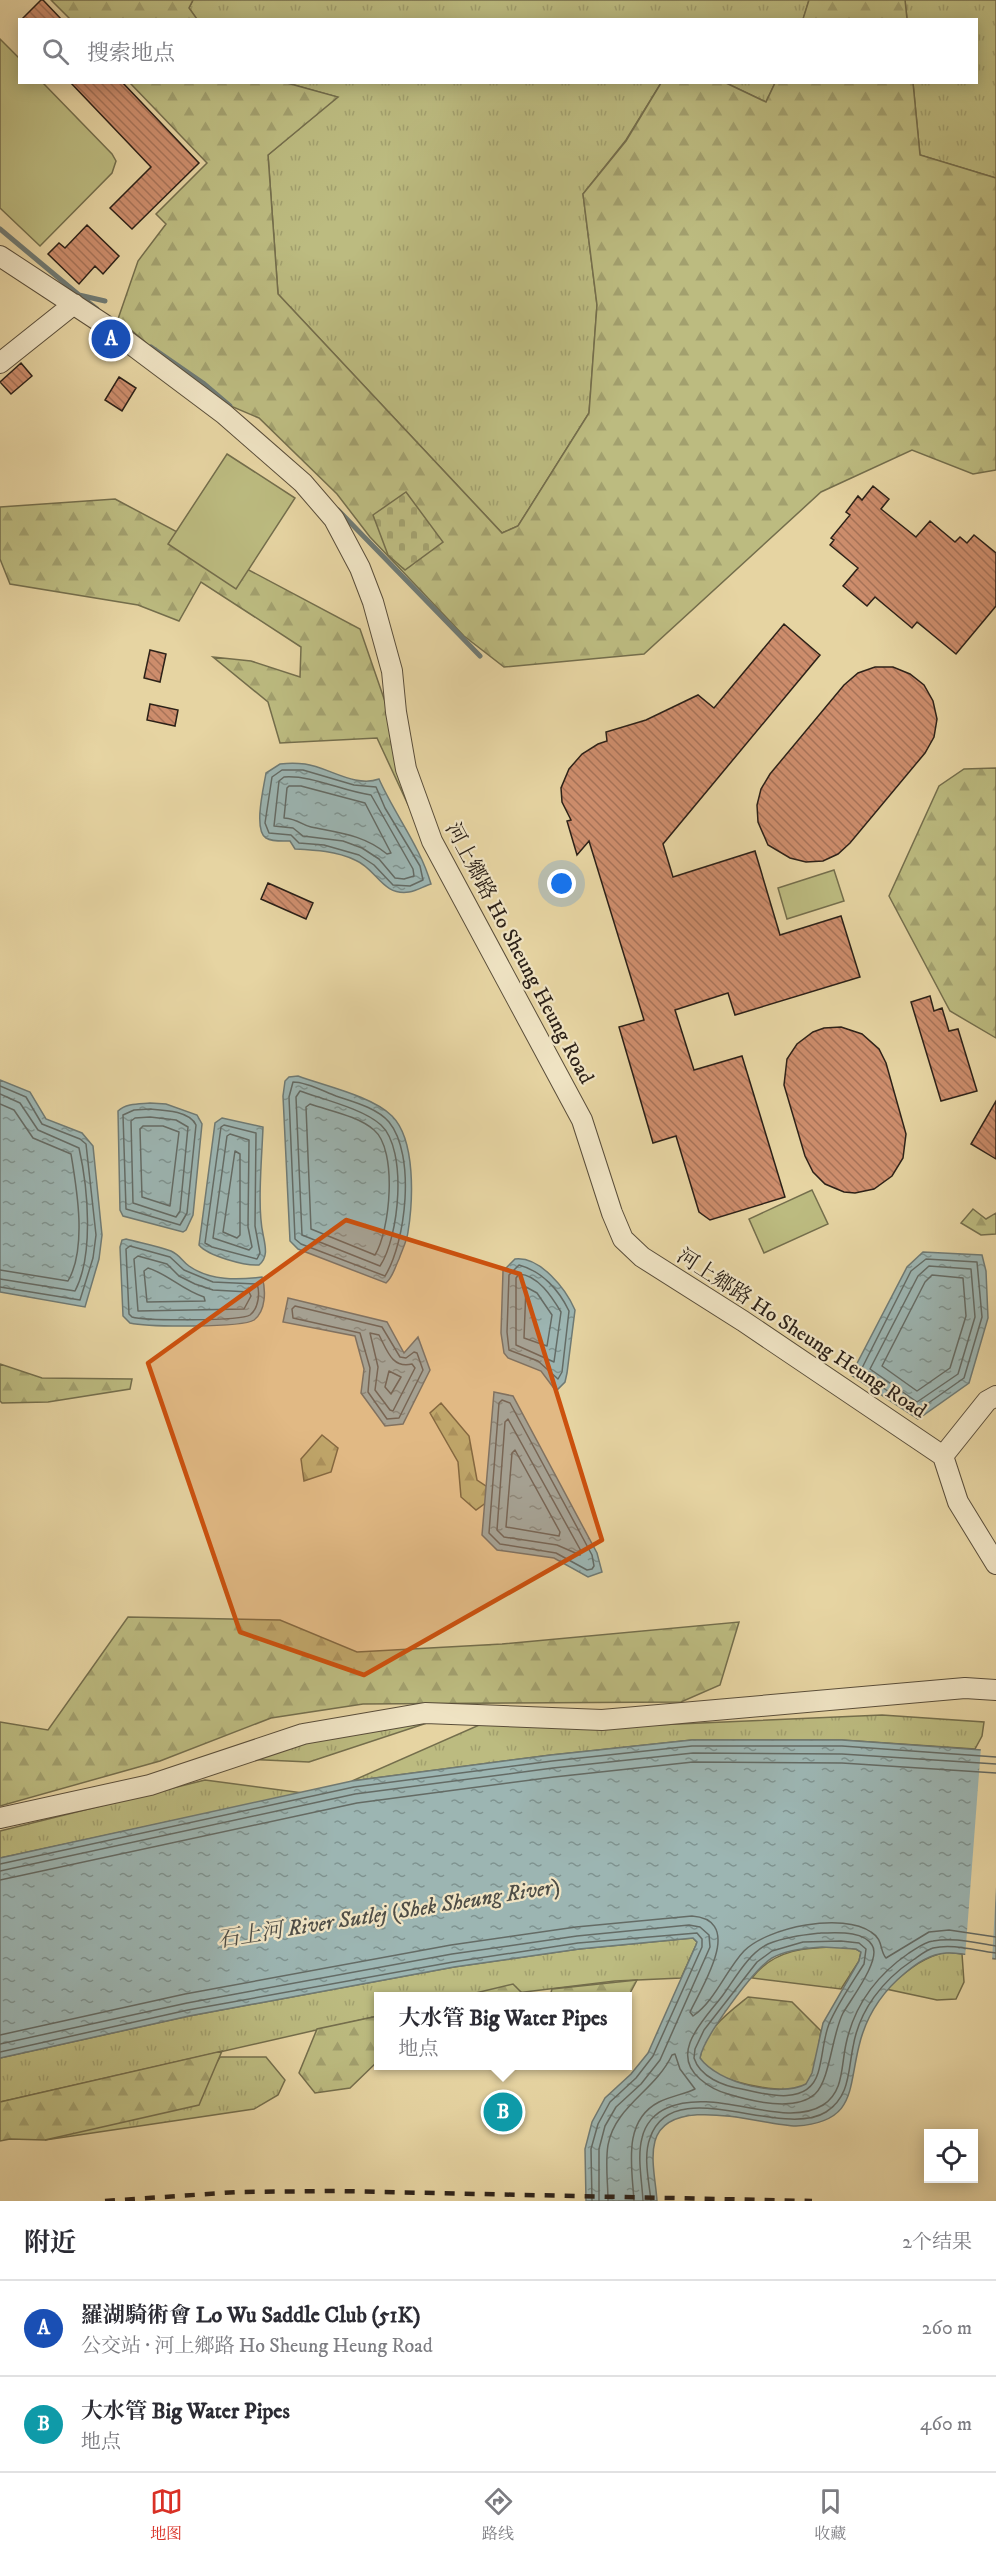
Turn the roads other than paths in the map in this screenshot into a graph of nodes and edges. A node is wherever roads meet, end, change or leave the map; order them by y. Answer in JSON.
{"nodes":[{"id":1,"x":0,"y":256,"type":"edge"},
{"id":2,"x":74,"y":304,"type":"junction"},
{"id":3,"x":0,"y":363,"type":"edge"},
{"id":4,"x":996,"y":1396,"type":"edge"},
{"id":5,"x":943,"y":1456,"type":"junction"},
{"id":6,"x":996,"y":1564,"type":"edge"},
{"id":7,"x":996,"y":1690,"type":"edge"},
{"id":8,"x":0,"y":1818,"type":"edge"}],
"edges":[{"from":1,"to":2,"type":"street","name":"河上鄉路 Ho Sheung Heung Road"},
{"from":2,"to":3,"type":"street"},
{"from":2,"to":5,"type":"street","name":"河上鄉路 Ho Sheung Heung Road"},
{"from":4,"to":5,"type":"street"},
{"from":5,"to":6,"type":"street"},
{"from":7,"to":8,"type":"street"}]}
